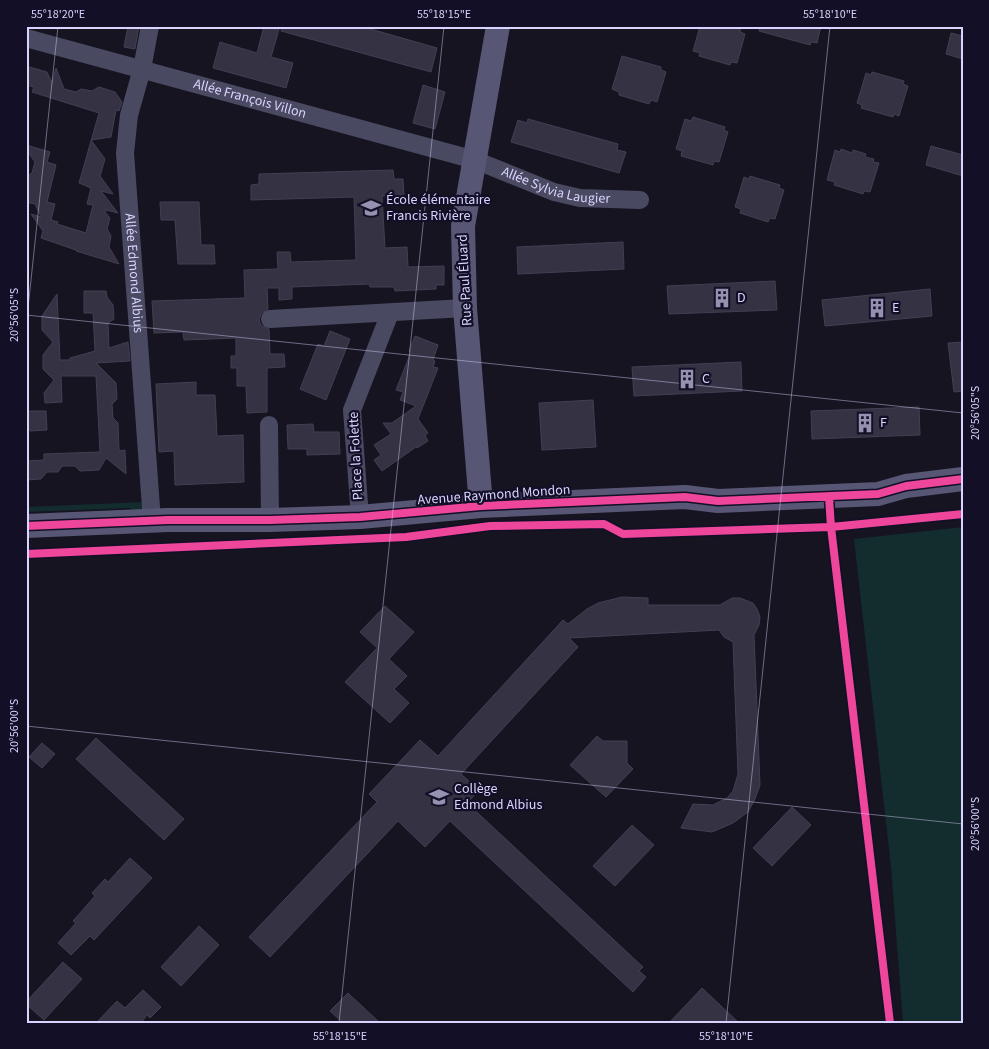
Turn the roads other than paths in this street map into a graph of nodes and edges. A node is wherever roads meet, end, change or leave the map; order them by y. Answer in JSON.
{"nodes":[{"id":1,"x":150,"y":26,"type":"edge"},
{"id":2,"x":494,"y":27,"type":"edge"},
{"id":3,"x":26,"y":38,"type":"edge"},
{"id":4,"x":142,"y":68,"type":"junction"},
{"id":5,"x":475,"y":160,"type":"junction"},
{"id":6,"x":640,"y":200,"type":"dead end"},
{"id":7,"x":465,"y":308,"type":"junction"},
{"id":8,"x":390,"y":313,"type":"junction"},
{"id":9,"x":270,"y":319,"type":"dead end"},
{"id":10,"x":269,"y":425,"type":"dead end"},
{"id":11,"x":963,"y":479,"type":"edge"},
{"id":12,"x":481,"y":506,"type":"junction"},
{"id":13,"x":360,"y":517,"type":"junction"},
{"id":14,"x":270,"y":520,"type":"junction"},
{"id":15,"x":152,"y":521,"type":"junction"},
{"id":16,"x":26,"y":526,"type":"edge"}],
"edges":[{"from":1,"to":4,"type":"street","name":"Allée Edmond Albius"},
{"from":2,"to":5,"type":"street","name":"Rue Paul Éluard"},
{"from":3,"to":4,"type":"street","name":"Allée François Villon"},
{"from":4,"to":5,"type":"street","name":"Allée François Villon"},
{"from":4,"to":15,"type":"street","name":"Allée Edmond Albius"},
{"from":5,"to":6,"type":"street","name":"Allée Sylvia Laugier"},
{"from":5,"to":7,"type":"street","name":"Rue Paul Éluard"},
{"from":7,"to":8,"type":"street"},
{"from":7,"to":12,"type":"street","name":"Rue Paul Éluard"},
{"from":8,"to":9,"type":"street"},
{"from":8,"to":13,"type":"street","name":"Place la Folette"},
{"from":10,"to":14,"type":"street"},
{"from":11,"to":12,"type":"street","name":"Avenue Raymond Mondon"},
{"from":12,"to":13,"type":"street","name":"Avenue Raymond Mondon"},
{"from":13,"to":14,"type":"street","name":"Avenue Raymond Mondon"},
{"from":14,"to":15,"type":"street","name":"Avenue Raymond Mondon"},
{"from":15,"to":16,"type":"street","name":"Avenue Raymond Mondon"}]}
